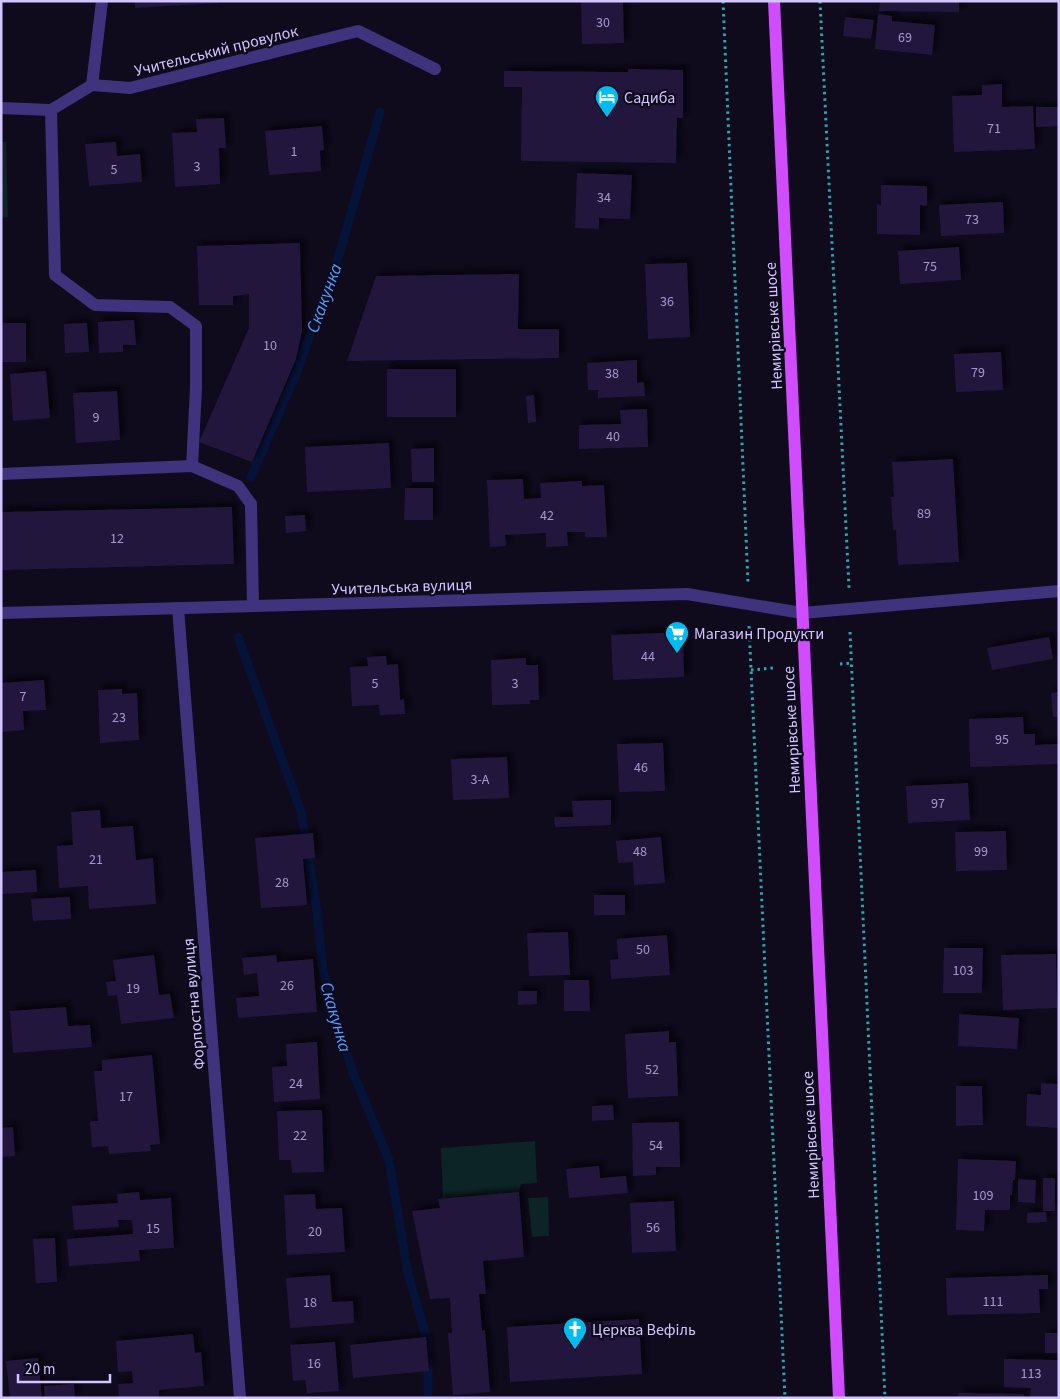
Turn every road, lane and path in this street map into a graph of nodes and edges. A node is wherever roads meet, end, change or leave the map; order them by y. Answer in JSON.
{"nodes":[{"id":1,"x":102,"y":1,"type":"edge"},
{"id":2,"x":723,"y":1,"type":"edge"},
{"id":3,"x":774,"y":1,"type":"edge"},
{"id":4,"x":820,"y":1,"type":"edge"},
{"id":5,"x":435,"y":69,"type":"dead end"},
{"id":6,"x":92,"y":85,"type":"junction"},
{"id":7,"x":1,"y":108,"type":"edge"},
{"id":8,"x":51,"y":110,"type":"junction"},
{"id":9,"x":192,"y":466,"type":"junction"},
{"id":10,"x":1,"y":474,"type":"edge"},
{"id":11,"x":1059,"y":591,"type":"edge"},
{"id":12,"x":748,"y":604,"type":"junction"},
{"id":13,"x":253,"y":606,"type":"junction"},
{"id":14,"x":178,"y":608,"type":"junction"},
{"id":15,"x":850,"y":608,"type":"junction"},
{"id":16,"x":802,"y":612,"type":"junction"},
{"id":17,"x":1,"y":613,"type":"edge"},
{"id":18,"x":851,"y":663,"type":"junction"},
{"id":19,"x":840,"y":664,"type":"dead end"},
{"id":20,"x":773,"y":668,"type":"dead end"},
{"id":21,"x":751,"y":670,"type":"junction"},
{"id":22,"x":240,"y":1398,"type":"edge"},
{"id":23,"x":785,"y":1398,"type":"edge"},
{"id":24,"x":839,"y":1398,"type":"edge"},
{"id":25,"x":885,"y":1398,"type":"edge"}],
"edges":[{"from":1,"to":6,"type":"street"},
{"from":2,"to":12,"type":"path"},
{"from":3,"to":16,"type":"main road","name":"Немирівське шосе"},
{"from":4,"to":15,"type":"path"},
{"from":5,"to":6,"type":"street","name":"Учительський провулок"},
{"from":6,"to":8,"type":"street"},
{"from":7,"to":8,"type":"street"},
{"from":8,"to":9,"type":"street"},
{"from":9,"to":10,"type":"street"},
{"from":9,"to":13,"type":"street"},
{"from":11,"to":15,"type":"street","name":"Учительська вулиця"},
{"from":12,"to":13,"type":"street","name":"Учительська вулиця"},
{"from":12,"to":16,"type":"street","name":"Учительська вулиця"},
{"from":12,"to":21,"type":"path"},
{"from":13,"to":14,"type":"street","name":"Учительська вулиця"},
{"from":14,"to":17,"type":"street","name":"Учительська вулиця"},
{"from":14,"to":22,"type":"street","name":"Форпостна вулиця"},
{"from":15,"to":16,"type":"street","name":"Учительська вулиця"},
{"from":15,"to":18,"type":"path"},
{"from":16,"to":24,"type":"main road","name":"Немирівське шосе"},
{"from":18,"to":19,"type":"path"},
{"from":18,"to":25,"type":"path"},
{"from":20,"to":21,"type":"path"},
{"from":21,"to":23,"type":"path"}]}
